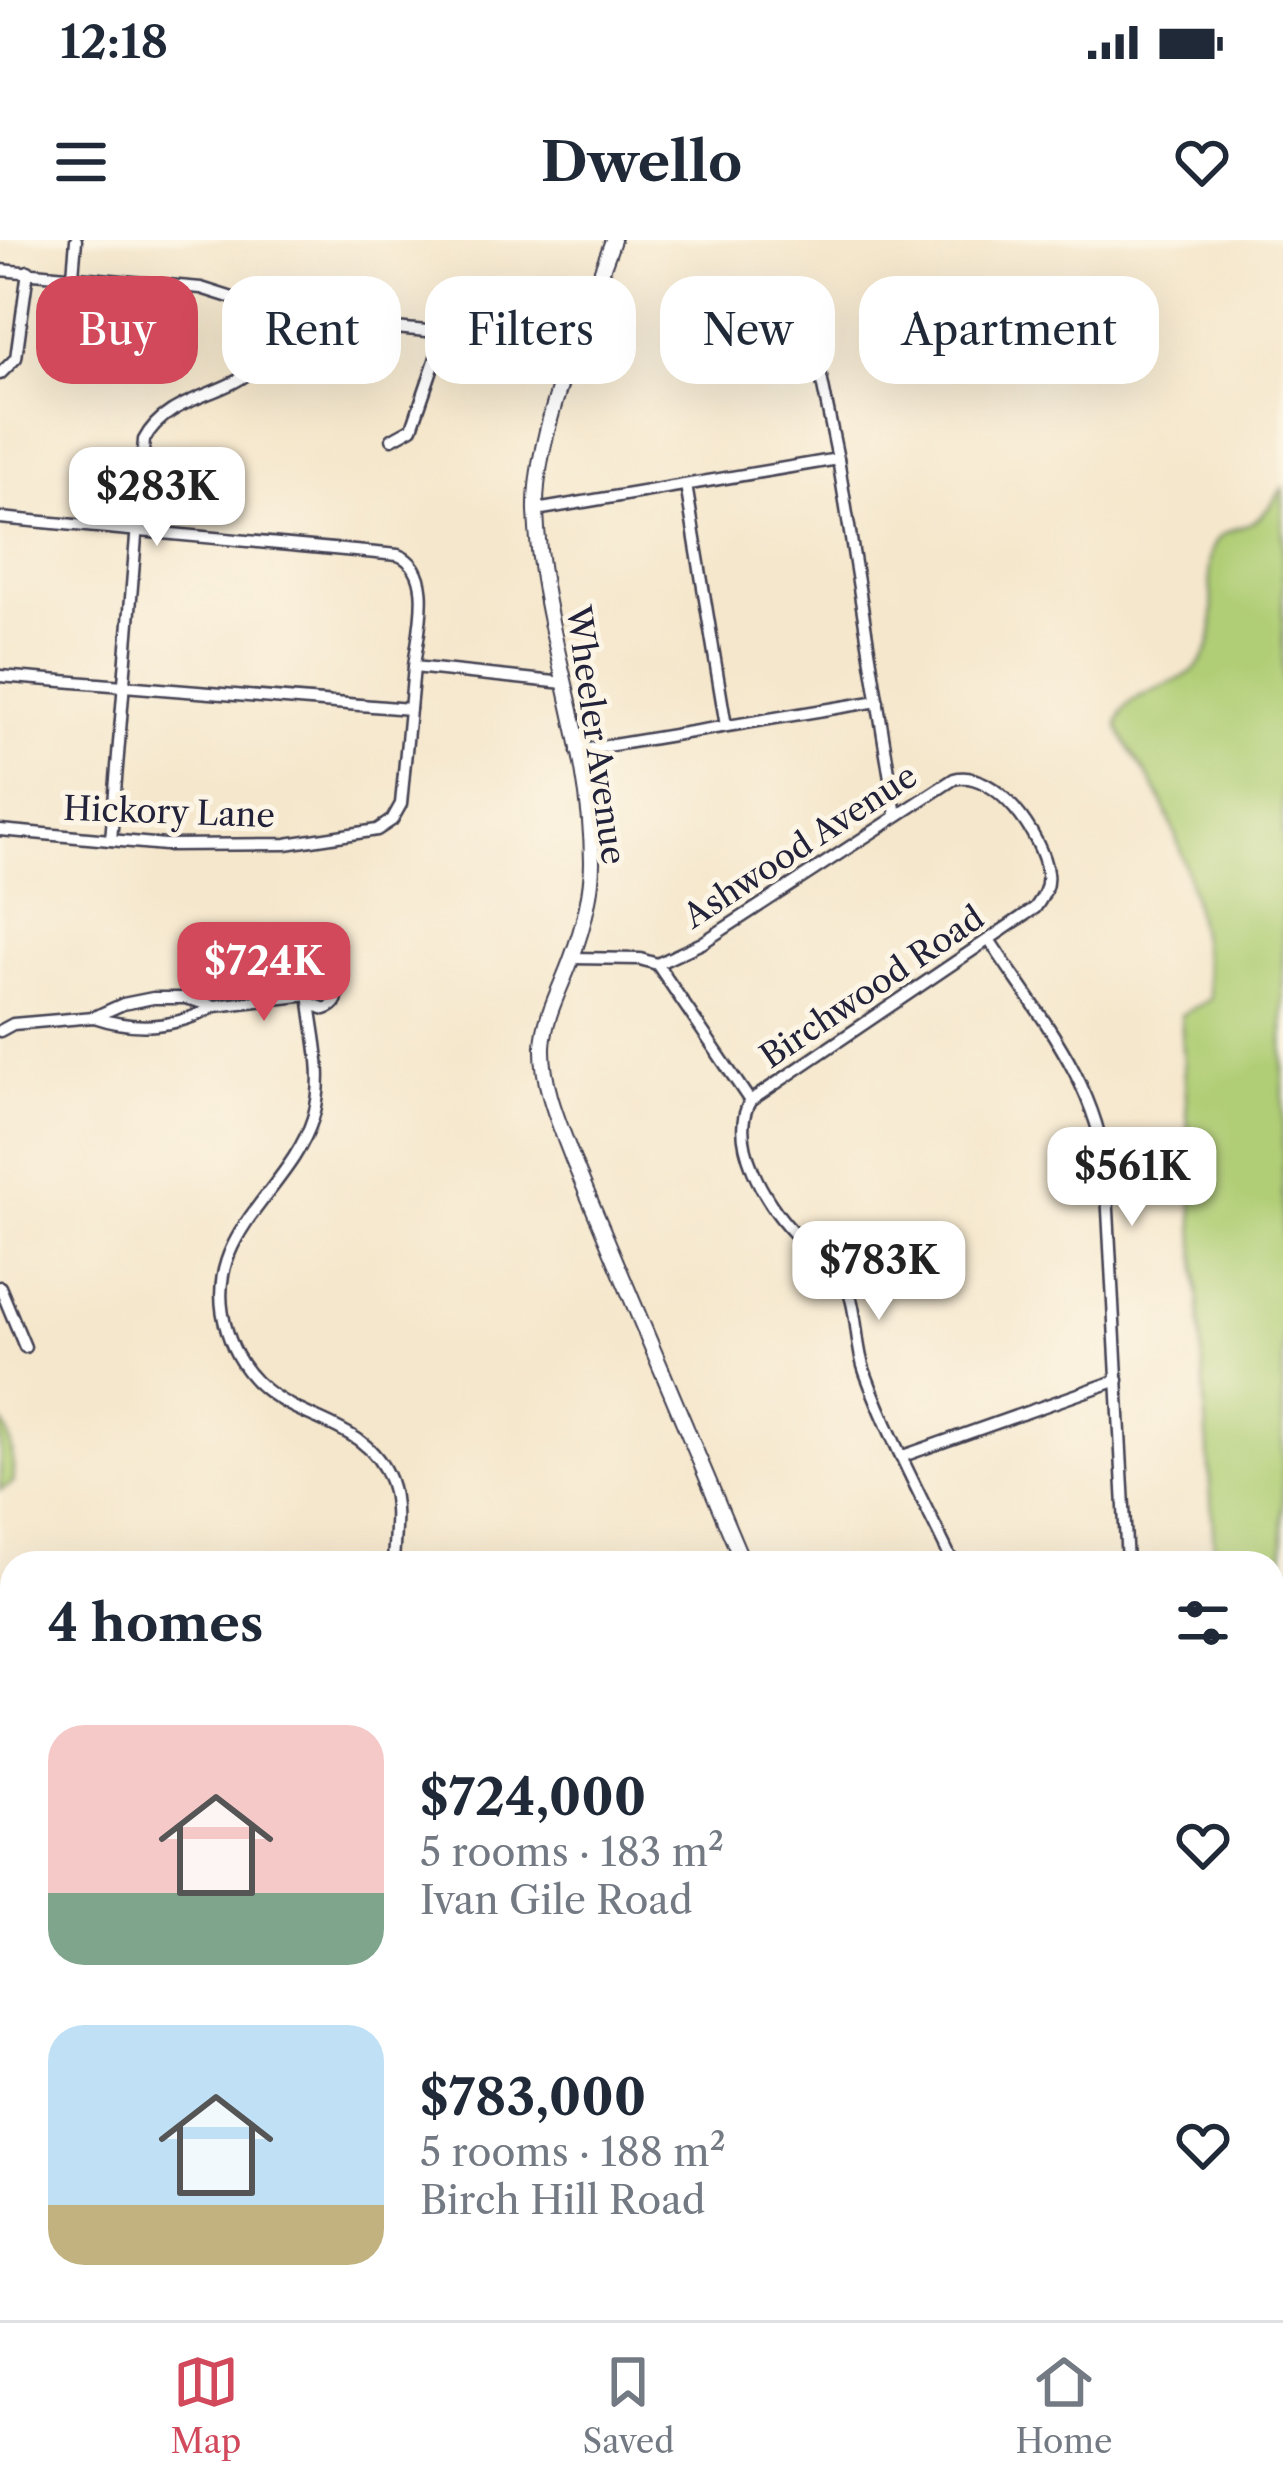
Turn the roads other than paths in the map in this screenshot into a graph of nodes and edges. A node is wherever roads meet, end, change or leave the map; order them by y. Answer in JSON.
{"nodes":[{"id":1,"x":76,"y":240,"type":"edge"},
{"id":2,"x":613,"y":240,"type":"edge"},
{"id":3,"x":0,"y":270,"type":"edge"},
{"id":4,"x":28,"y":271,"type":"junction"},
{"id":5,"x":73,"y":275,"type":"junction"},
{"id":6,"x":600,"y":276,"type":"edge"},
{"id":7,"x":222,"y":295,"type":"edge"},
{"id":8,"x":0,"y":374,"type":"edge"},
{"id":9,"x":226,"y":384,"type":"edge"},
{"id":10,"x":428,"y":384,"type":"edge"},
{"id":11,"x":564,"y":384,"type":"edge"},
{"id":12,"x":823,"y":384,"type":"edge"},
{"id":13,"x":392,"y":439,"type":"dead end"},
{"id":14,"x":838,"y":459,"type":"junction"},
{"id":15,"x":686,"y":484,"type":"junction"},
{"id":16,"x":536,"y":510,"type":"junction"},
{"id":17,"x":0,"y":518,"type":"edge"},
{"id":18,"x":136,"y":530,"type":"junction"},
{"id":19,"x":414,"y":667,"type":"junction"},
{"id":20,"x":0,"y":676,"type":"edge"},
{"id":21,"x":564,"y":683,"type":"junction"},
{"id":22,"x":123,"y":686,"type":"junction"},
{"id":23,"x":878,"y":701,"type":"junction"},
{"id":24,"x":410,"y":710,"type":"junction"},
{"id":25,"x":726,"y":726,"type":"junction"},
{"id":26,"x":577,"y":751,"type":"junction"},
{"id":27,"x":896,"y":815,"type":"junction"},
{"id":28,"x":0,"y":830,"type":"edge"},
{"id":29,"x":111,"y":840,"type":"junction"},
{"id":30,"x":1046,"y":891,"type":"joint"},
{"id":31,"x":990,"y":941,"type":"junction"},
{"id":32,"x":572,"y":958,"type":"junction"},
{"id":33,"x":657,"y":964,"type":"junction"},
{"id":34,"x":215,"y":1006,"type":"junction"},
{"id":35,"x":94,"y":1017,"type":"junction"},
{"id":36,"x":0,"y":1018,"type":"edge"},
{"id":37,"x":13,"y":1024,"type":"junction"},
{"id":38,"x":0,"y":1031,"type":"edge"},
{"id":39,"x":750,"y":1100,"type":"junction"},
{"id":40,"x":0,"y":1287,"type":"edge"},
{"id":41,"x":15,"y":1323,"type":"junction"},
{"id":42,"x":0,"y":1329,"type":"edge"},
{"id":43,"x":25,"y":1347,"type":"dead end"},
{"id":44,"x":1118,"y":1380,"type":"junction"},
{"id":45,"x":903,"y":1456,"type":"junction"},
{"id":46,"x":394,"y":1551,"type":"edge"},
{"id":47,"x":738,"y":1551,"type":"edge"},
{"id":48,"x":947,"y":1551,"type":"edge"},
{"id":49,"x":1125,"y":1551,"type":"edge"}],
"edges":[{"from":1,"to":5,"type":"street"},
{"from":2,"to":6,"type":"street","name":"Wheeler Avenue"},
{"from":3,"to":4,"type":"street"},
{"from":4,"to":5,"type":"street"},
{"from":4,"to":8,"type":"street"},
{"from":5,"to":7,"type":"street"},
{"from":9,"to":18,"type":"street"},
{"from":10,"to":13,"type":"street"},
{"from":11,"to":16,"type":"street","name":"Wheeler Avenue"},
{"from":12,"to":14,"type":"street"},
{"from":14,"to":15,"type":"street"},
{"from":14,"to":23,"type":"street"},
{"from":15,"to":16,"type":"street"},
{"from":15,"to":25,"type":"street"},
{"from":16,"to":21,"type":"street","name":"Wheeler Avenue"},
{"from":17,"to":18,"type":"street"},
{"from":18,"to":19,"type":"street","name":"Hickory Lane"},
{"from":18,"to":22,"type":"street"},
{"from":19,"to":21,"type":"street"},
{"from":19,"to":24,"type":"street","name":"Hickory Lane"},
{"from":20,"to":22,"type":"street"},
{"from":21,"to":26,"type":"street","name":"Wheeler Avenue"},
{"from":22,"to":24,"type":"street"},
{"from":22,"to":29,"type":"street"},
{"from":23,"to":25,"type":"street"},
{"from":23,"to":27,"type":"street"},
{"from":24,"to":29,"type":"street","name":"Hickory Lane"},
{"from":25,"to":26,"type":"street"},
{"from":26,"to":32,"type":"street","name":"Wheeler Avenue"},
{"from":27,"to":30,"type":"street","name":"Ashwood Avenue"},
{"from":27,"to":33,"type":"street","name":"Ashwood Avenue"},
{"from":28,"to":29,"type":"street","name":"Hickory Lane"},
{"from":30,"to":31,"type":"street","name":"Birchwood Road"},
{"from":31,"to":39,"type":"street","name":"Birchwood Road"},
{"from":31,"to":44,"type":"street"},
{"from":32,"to":33,"type":"street"},
{"from":32,"to":47,"type":"street","name":"Wheeler Avenue"},
{"from":33,"to":39,"type":"street","name":"Birchwood Road"},
{"from":34,"to":35,"type":"street"},
{"from":34,"to":35,"type":"street"},
{"from":34,"to":46,"type":"street"},
{"from":35,"to":37,"type":"street"},
{"from":36,"to":37,"type":"street"},
{"from":37,"to":38,"type":"street"},
{"from":39,"to":45,"type":"street"},
{"from":40,"to":41,"type":"street"},
{"from":41,"to":42,"type":"street"},
{"from":41,"to":43,"type":"street"},
{"from":44,"to":45,"type":"street"},
{"from":44,"to":49,"type":"street"},
{"from":45,"to":48,"type":"street"}]}
